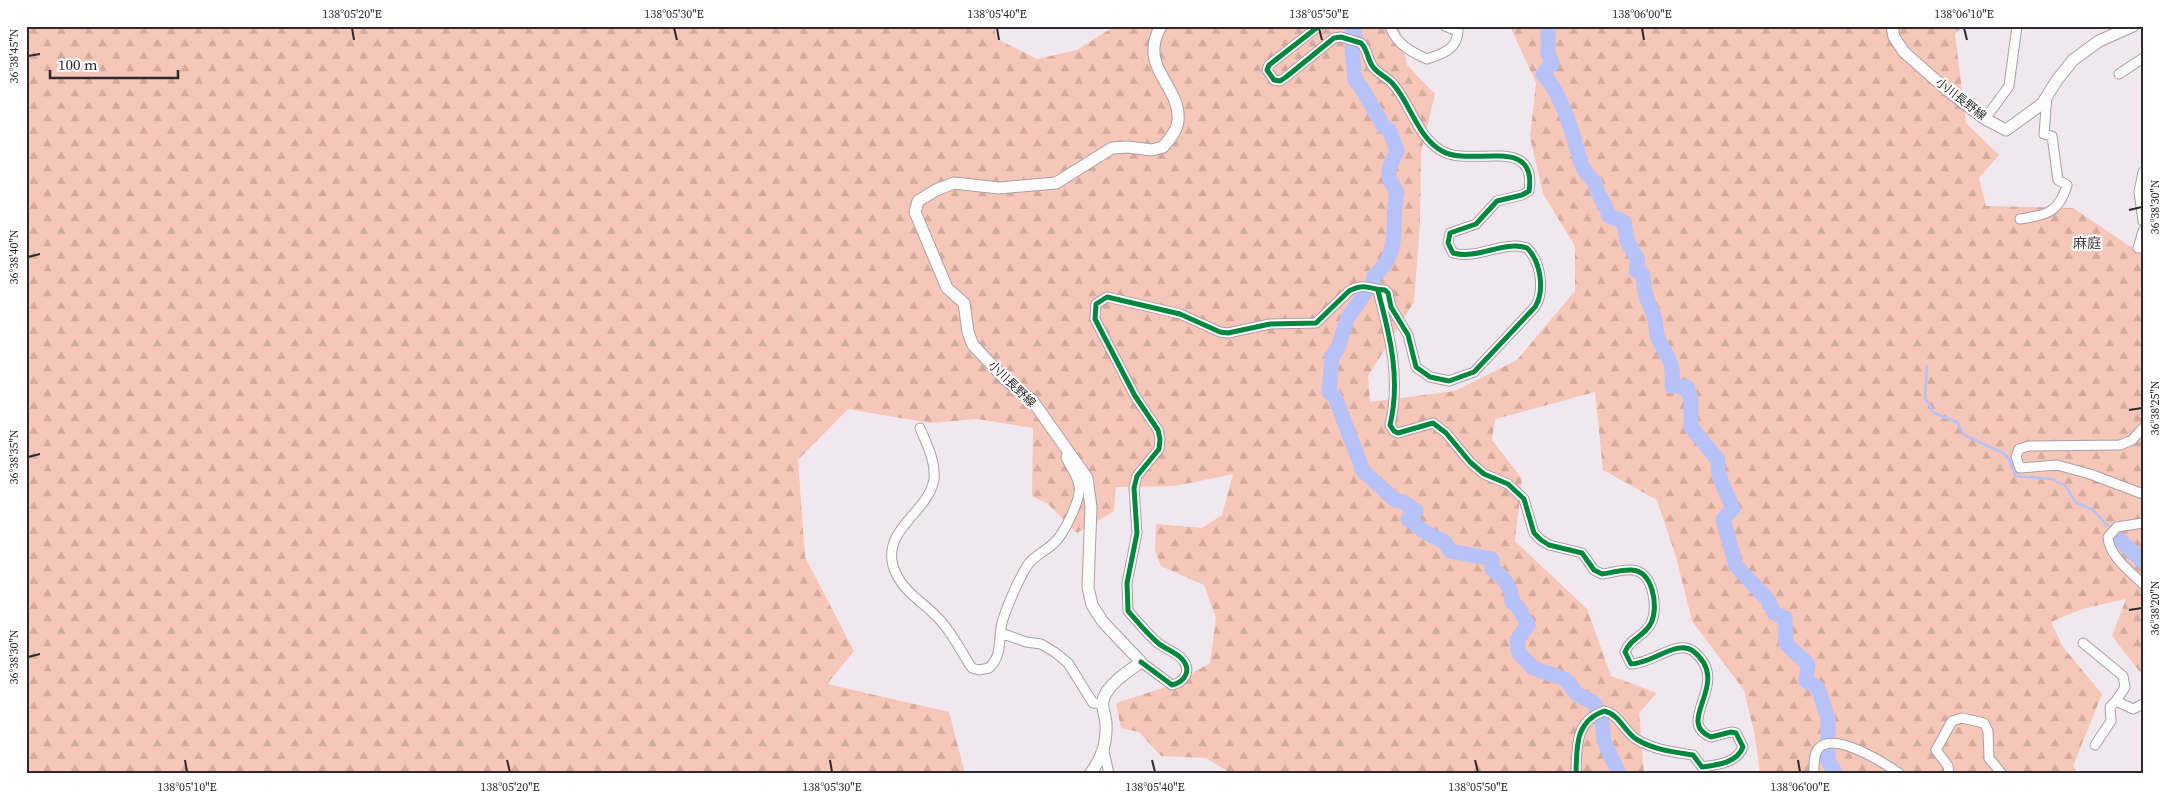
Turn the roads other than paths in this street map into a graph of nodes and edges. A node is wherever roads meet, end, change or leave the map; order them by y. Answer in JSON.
{"nodes":[{"id":1,"x":1161,"y":26,"type":"edge"},
{"id":2,"x":1319,"y":26,"type":"edge"},
{"id":3,"x":1390,"y":26,"type":"edge"},
{"id":4,"x":1444,"y":26,"type":"edge"},
{"id":5,"x":1892,"y":26,"type":"edge"},
{"id":6,"x":2017,"y":26,"type":"edge"},
{"id":7,"x":2133,"y":26,"type":"edge"},
{"id":8,"x":2143,"y":58,"type":"edge"},
{"id":9,"x":2119,"y":74,"type":"dead end"},
{"id":10,"x":2047,"y":96,"type":"junction"},
{"id":11,"x":1985,"y":119,"type":"junction"},
{"id":12,"x":2143,"y":172,"type":"edge"},
{"id":13,"x":2020,"y":219,"type":"dead end"},
{"id":14,"x":2143,"y":221,"type":"edge"},
{"id":15,"x":2143,"y":230,"type":"edge"},
{"id":16,"x":2143,"y":248,"type":"edge"},
{"id":17,"x":1378,"y":291,"type":"junction"},
{"id":18,"x":920,"y":428,"type":"dead end"},
{"id":19,"x":2143,"y":428,"type":"edge"},
{"id":20,"x":1068,"y":451,"type":"junction"},
{"id":21,"x":2143,"y":494,"type":"edge"},
{"id":22,"x":2143,"y":523,"type":"edge"},
{"id":23,"x":2143,"y":584,"type":"edge"},
{"id":24,"x":1001,"y":633,"type":"junction"},
{"id":25,"x":2083,"y":643,"type":"dead end"},
{"id":26,"x":1141,"y":662,"type":"junction"},
{"id":27,"x":2116,"y":701,"type":"junction"},
{"id":28,"x":1102,"y":704,"type":"junction"},
{"id":29,"x":2143,"y":704,"type":"edge"},
{"id":30,"x":2095,"y":745,"type":"dead end"},
{"id":31,"x":1104,"y":751,"type":"junction"},
{"id":32,"x":1702,"y":770,"type":"edge"},
{"id":33,"x":1090,"y":774,"type":"edge"},
{"id":34,"x":1109,"y":774,"type":"edge"},
{"id":35,"x":1576,"y":774,"type":"edge"},
{"id":36,"x":1814,"y":774,"type":"edge"},
{"id":37,"x":1900,"y":774,"type":"edge"},
{"id":38,"x":1949,"y":774,"type":"edge"},
{"id":39,"x":2002,"y":774,"type":"edge"}],
"edges":[{"from":1,"to":20,"type":"main road","name":"小川長野線"},
{"from":2,"to":17,"type":"street"},
{"from":3,"to":4,"type":"street"},
{"from":5,"to":11,"type":"main road","name":"小川長野線"},
{"from":6,"to":11,"type":"street"},
{"from":7,"to":10,"type":"main road","name":"小川長野線"},
{"from":8,"to":9,"type":"street"},
{"from":10,"to":11,"type":"main road","name":"小川長野線"},
{"from":10,"to":13,"type":"street"},
{"from":12,"to":14,"type":"street"},
{"from":15,"to":16,"type":"street"},
{"from":17,"to":26,"type":"street"},
{"from":17,"to":32,"type":"street"},
{"from":18,"to":24,"type":"street"},
{"from":19,"to":21,"type":"street"},
{"from":20,"to":24,"type":"street"},
{"from":20,"to":26,"type":"main road","name":"小川長野線"},
{"from":22,"to":23,"type":"street"},
{"from":24,"to":28,"type":"street"},
{"from":25,"to":27,"type":"street"},
{"from":26,"to":28,"type":"main road"},
{"from":27,"to":29,"type":"street"},
{"from":27,"to":30,"type":"street"},
{"from":28,"to":31,"type":"main road"},
{"from":31,"to":33,"type":"main road"},
{"from":31,"to":34,"type":"street"},
{"from":32,"to":35,"type":"street"},
{"from":36,"to":37,"type":"street"},
{"from":38,"to":39,"type":"street"}]}
